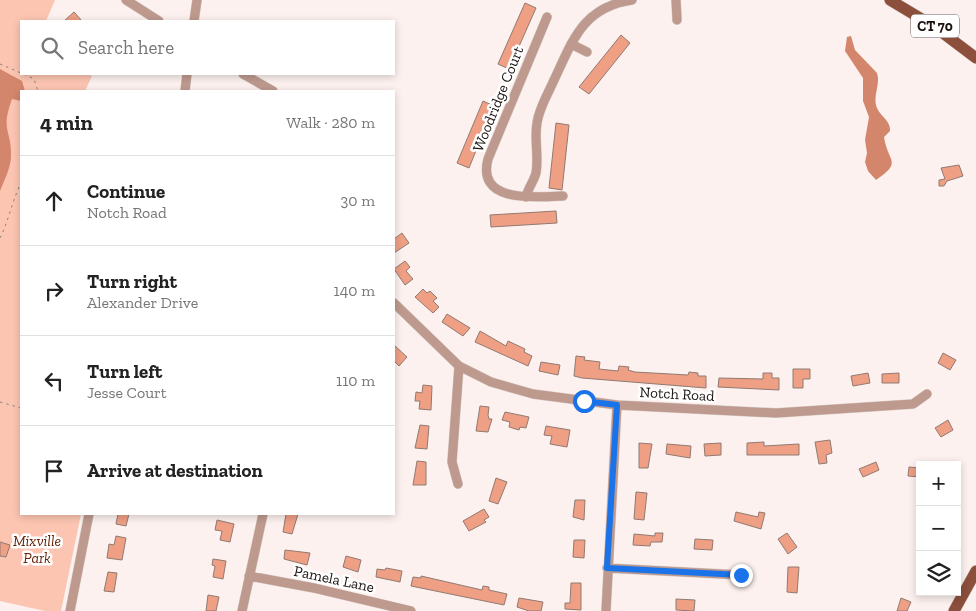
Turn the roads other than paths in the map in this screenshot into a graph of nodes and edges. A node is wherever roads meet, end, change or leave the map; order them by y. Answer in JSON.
{"nodes":[{"id":1,"x":126,"y":0,"type":"edge"},
{"id":2,"x":197,"y":0,"type":"edge"},
{"id":3,"x":632,"y":0,"type":"edge"},
{"id":4,"x":676,"y":0,"type":"edge"},
{"id":5,"x":890,"y":0,"type":"edge"},
{"id":6,"x":547,"y":17,"type":"dead end"},
{"id":7,"x":157,"y":20,"type":"edge"},
{"id":8,"x":194,"y":20,"type":"edge"},
{"id":9,"x":677,"y":20,"type":"dead end"},
{"id":10,"x":571,"y":44,"type":"junction"},
{"id":11,"x":587,"y":52,"type":"dead end"},
{"id":12,"x":976,"y":58,"type":"edge"},
{"id":13,"x":187,"y":75,"type":"edge"},
{"id":14,"x":245,"y":75,"type":"edge"},
{"id":15,"x":184,"y":90,"type":"edge"},
{"id":16,"x":271,"y":90,"type":"edge"},
{"id":17,"x":563,"y":196,"type":"dead end"},
{"id":18,"x":526,"y":197,"type":"junction"},
{"id":19,"x":395,"y":304,"type":"edge"},
{"id":20,"x":459,"y":366,"type":"junction"},
{"id":21,"x":927,"y":394,"type":"dead end"},
{"id":22,"x":617,"y":405,"type":"junction"},
{"id":23,"x":458,"y":484,"type":"dead end"},
{"id":24,"x":89,"y":515,"type":"edge"},
{"id":25,"x":262,"y":515,"type":"edge"},
{"id":26,"x":607,"y":568,"type":"junction"},
{"id":27,"x":976,"y":571,"type":"edge"},
{"id":28,"x":741,"y":575,"type":"dead end"},
{"id":29,"x":250,"y":576,"type":"junction"},
{"id":30,"x":70,"y":611,"type":"edge"},
{"id":31,"x":242,"y":611,"type":"edge"},
{"id":32,"x":411,"y":611,"type":"edge"},
{"id":33,"x":606,"y":611,"type":"edge"},
{"id":34,"x":954,"y":611,"type":"edge"}],
"edges":[{"from":1,"to":7,"type":"street"},
{"from":2,"to":8,"type":"street"},
{"from":3,"to":10,"type":"street"},
{"from":4,"to":9,"type":"street"},
{"from":5,"to":12,"type":"main road","number":"CT 70"},
{"from":6,"to":18,"type":"street","name":"Woodridge Court"},
{"from":10,"to":11,"type":"street"},
{"from":10,"to":18,"type":"street"},
{"from":13,"to":15,"type":"street"},
{"from":14,"to":16,"type":"street"},
{"from":17,"to":18,"type":"street","name":"Woodridge Court"},
{"from":19,"to":20,"type":"street","name":"Notch Road"},
{"from":20,"to":22,"type":"street","name":"Notch Road"},
{"from":20,"to":23,"type":"street"},
{"from":21,"to":22,"type":"street","name":"Notch Road"},
{"from":22,"to":26,"type":"street"},
{"from":24,"to":30,"type":"street"},
{"from":25,"to":29,"type":"street"},
{"from":26,"to":28,"type":"street"},
{"from":26,"to":33,"type":"street"},
{"from":27,"to":34,"type":"main road"},
{"from":29,"to":31,"type":"street"},
{"from":29,"to":32,"type":"street","name":"Pamela Lane"}]}
